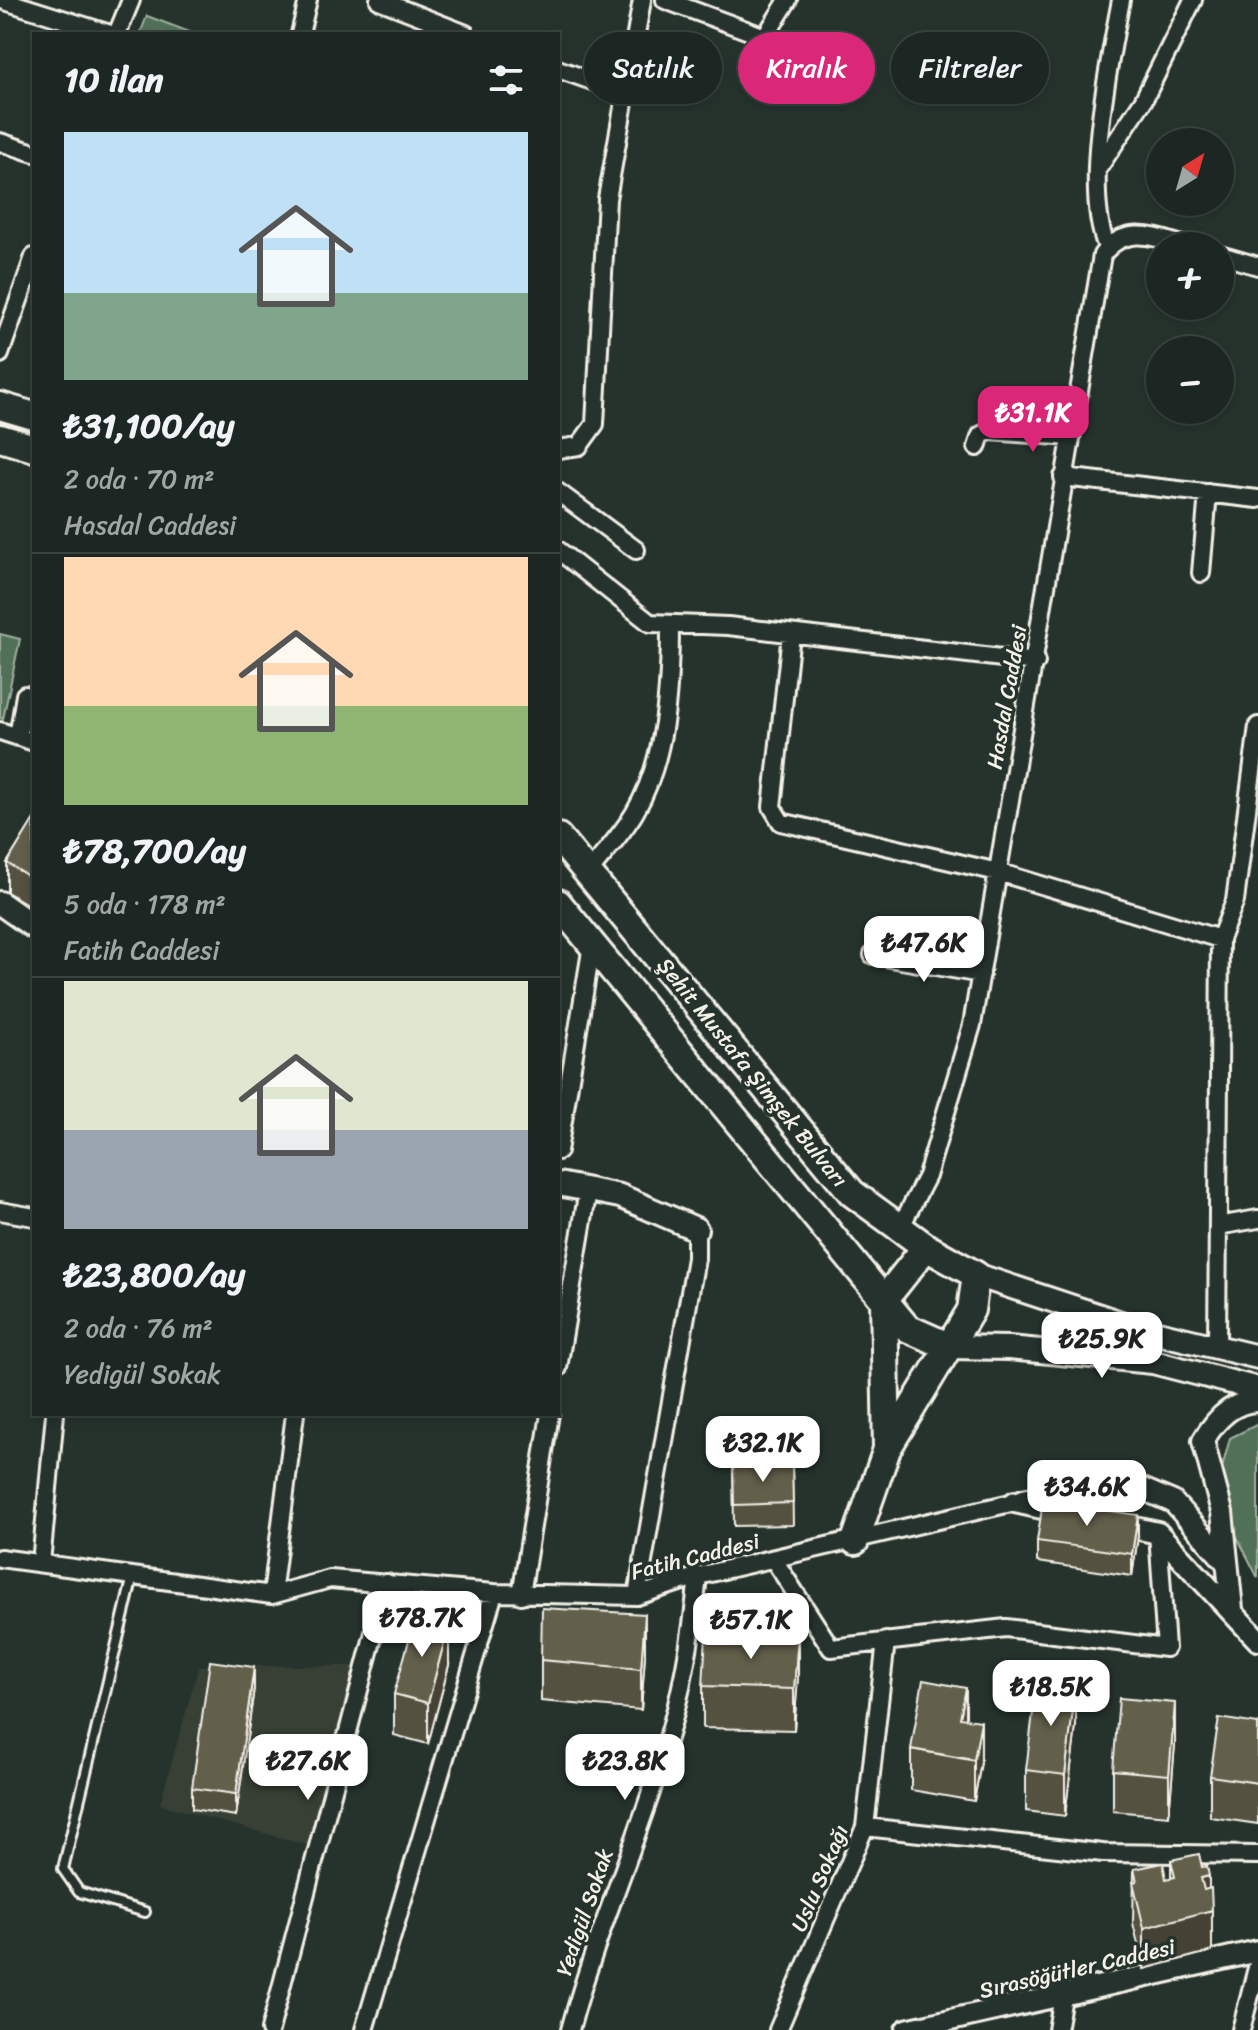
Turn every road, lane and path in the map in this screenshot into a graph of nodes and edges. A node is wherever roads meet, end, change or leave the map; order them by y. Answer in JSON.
{"nodes":[{"id":1,"x":2,"y":0,"type":"edge"},
{"id":2,"x":131,"y":0,"type":"edge"},
{"id":3,"x":308,"y":0,"type":"edge"},
{"id":4,"x":379,"y":0,"type":"edge"},
{"id":5,"x":642,"y":0,"type":"edge"},
{"id":6,"x":665,"y":0,"type":"edge"},
{"id":7,"x":788,"y":0,"type":"edge"},
{"id":8,"x":1121,"y":0,"type":"edge"},
{"id":9,"x":1193,"y":0,"type":"edge"},
{"id":10,"x":104,"y":32,"type":"edge"},
{"id":11,"x":118,"y":32,"type":"edge"},
{"id":12,"x":300,"y":32,"type":"edge"},
{"id":13,"x":461,"y":32,"type":"edge"},
{"id":14,"x":636,"y":32,"type":"edge"},
{"id":15,"x":560,"y":70,"type":"edge"},
{"id":16,"x":584,"y":78,"type":"edge"},
{"id":17,"x":624,"y":104,"type":"edge"},
{"id":18,"x":0,"y":142,"type":"edge"},
{"id":19,"x":32,"y":152,"type":"edge"},
{"id":20,"x":1098,"y":168,"type":"junction"},
{"id":21,"x":1146,"y":237,"type":"edge"},
{"id":22,"x":1107,"y":247,"type":"junction"},
{"id":23,"x":1234,"y":259,"type":"edge"},
{"id":24,"x":32,"y":262,"type":"edge"},
{"id":25,"x":1258,"y":266,"type":"edge"},
{"id":26,"x":4,"y":330,"type":"edge"},
{"id":27,"x":0,"y":354,"type":"edge"},
{"id":28,"x":0,"y":406,"type":"edge"},
{"id":29,"x":32,"y":415,"type":"edge"},
{"id":30,"x":1071,"y":437,"type":"junction"},
{"id":31,"x":0,"y":438,"type":"edge"},
{"id":32,"x":32,"y":447,"type":"edge"},
{"id":33,"x":977,"y":447,"type":"dead end"},
{"id":34,"x":560,"y":449,"type":"edge"},
{"id":35,"x":1063,"y":477,"type":"junction"},
{"id":36,"x":560,"y":493,"type":"edge"},
{"id":37,"x":1208,"y":493,"type":"junction"},
{"id":38,"x":1258,"y":499,"type":"edge"},
{"id":39,"x":636,"y":550,"type":"dead end"},
{"id":40,"x":560,"y":552,"type":"edge"},
{"id":41,"x":1201,"y":573,"type":"dead end"},
{"id":42,"x":670,"y":626,"type":"junction"},
{"id":43,"x":791,"y":634,"type":"junction"},
{"id":44,"x":1036,"y":662,"type":"junction"},
{"id":45,"x":32,"y":697,"type":"edge"},
{"id":46,"x":1258,"y":726,"type":"edge"},
{"id":47,"x":0,"y":731,"type":"edge"},
{"id":48,"x":26,"y":740,"type":"edge"},
{"id":49,"x":560,"y":839,"type":"edge"},
{"id":50,"x":590,"y":871,"type":"junction"},
{"id":51,"x":998,"y":872,"type":"junction"},
{"id":52,"x":0,"y":903,"type":"edge"},
{"id":53,"x":560,"y":905,"type":"edge"},
{"id":54,"x":32,"y":926,"type":"edge"},
{"id":55,"x":1220,"y":939,"type":"junction"},
{"id":56,"x":592,"y":945,"type":"junction"},
{"id":57,"x":873,"y":955,"type":"dead end"},
{"id":58,"x":981,"y":974,"type":"junction"},
{"id":59,"x":560,"y":1139,"type":"edge"},
{"id":60,"x":560,"y":1184,"type":"edge"},
{"id":61,"x":588,"y":1190,"type":"junction"},
{"id":62,"x":0,"y":1211,"type":"edge"},
{"id":63,"x":32,"y":1217,"type":"edge"},
{"id":64,"x":1258,"y":1219,"type":"edge"},
{"id":65,"x":1218,"y":1226,"type":"junction"},
{"id":66,"x":900,"y":1228,"type":"junction"},
{"id":67,"x":696,"y":1229,"type":"joint"},
{"id":68,"x":926,"y":1247,"type":"junction"},
{"id":69,"x":976,"y":1275,"type":"junction"},
{"id":70,"x":884,"y":1300,"type":"junction"},
{"id":71,"x":950,"y":1347,"type":"junction"},
{"id":72,"x":1217,"y":1347,"type":"junction"},
{"id":73,"x":560,"y":1356,"type":"edge"},
{"id":74,"x":1258,"y":1357,"type":"edge"},
{"id":75,"x":1258,"y":1389,"type":"edge"},
{"id":76,"x":1258,"y":1401,"type":"edge"},
{"id":77,"x":55,"y":1416,"type":"edge"},
{"id":78,"x":295,"y":1416,"type":"edge"},
{"id":79,"x":550,"y":1416,"type":"edge"},
{"id":80,"x":887,"y":1449,"type":"junction"},
{"id":81,"x":1015,"y":1502,"type":"junction"},
{"id":82,"x":1158,"y":1533,"type":"junction"},
{"id":83,"x":855,"y":1541,"type":"junction"},
{"id":84,"x":0,"y":1558,"type":"edge"},
{"id":85,"x":774,"y":1560,"type":"junction"},
{"id":86,"x":41,"y":1563,"type":"junction"},
{"id":87,"x":1227,"y":1563,"type":"junction"},
{"id":88,"x":133,"y":1576,"type":"junction"},
{"id":89,"x":698,"y":1576,"type":"junction"},
{"id":90,"x":387,"y":1583,"type":"junction"},
{"id":91,"x":494,"y":1593,"type":"junction"},
{"id":92,"x":272,"y":1595,"type":"junction"},
{"id":93,"x":521,"y":1595,"type":"junction"},
{"id":94,"x":637,"y":1596,"type":"junction"},
{"id":95,"x":1232,"y":1609,"type":"junction"},
{"id":96,"x":1258,"y":1640,"type":"edge"},
{"id":97,"x":886,"y":1641,"type":"junction"},
{"id":98,"x":865,"y":1827,"type":"junction"},
{"id":99,"x":1258,"y":1855,"type":"edge"},
{"id":100,"x":145,"y":1912,"type":"dead end"},
{"id":101,"x":1258,"y":1951,"type":"edge"},
{"id":102,"x":1258,"y":1964,"type":"edge"},
{"id":103,"x":1063,"y":1997,"type":"junction"},
{"id":104,"x":270,"y":2030,"type":"edge"},
{"id":105,"x":364,"y":2030,"type":"edge"},
{"id":106,"x":570,"y":2030,"type":"edge"},
{"id":107,"x":778,"y":2030,"type":"edge"},
{"id":108,"x":907,"y":2030,"type":"edge"},
{"id":109,"x":1057,"y":2030,"type":"edge"},
{"id":110,"x":1241,"y":2030,"type":"edge"}],
"edges":[{"from":1,"to":10,"type":"street"},
{"from":2,"to":11,"type":"street"},
{"from":3,"to":12,"type":"street"},
{"from":4,"to":13,"type":"street"},
{"from":5,"to":14,"type":"street"},
{"from":6,"to":7,"type":"street"},
{"from":8,"to":20,"type":"street"},
{"from":9,"to":20,"type":"street"},
{"from":15,"to":16,"type":"street"},
{"from":17,"to":34,"type":"street"},
{"from":18,"to":19,"type":"street"},
{"from":20,"to":22,"type":"street"},
{"from":21,"to":22,"type":"street"},
{"from":22,"to":30,"type":"street","name":"Hasdal Caddesi"},
{"from":23,"to":25,"type":"street"},
{"from":24,"to":26,"type":"street"},
{"from":26,"to":27,"type":"street"},
{"from":28,"to":29,"type":"main road"},
{"from":30,"to":33,"type":"street"},
{"from":30,"to":35,"type":"street","name":"Hasdal Caddesi"},
{"from":31,"to":32,"type":"main road"},
{"from":35,"to":37,"type":"street"},
{"from":35,"to":44,"type":"street","name":"Hasdal Caddesi"},
{"from":36,"to":39,"type":"street"},
{"from":37,"to":38,"type":"street"},
{"from":37,"to":41,"type":"street"},
{"from":40,"to":42,"type":"street"},
{"from":42,"to":43,"type":"street"},
{"from":42,"to":50,"type":"street"},
{"from":43,"to":44,"type":"street"},
{"from":43,"to":51,"type":"street"},
{"from":44,"to":51,"type":"street","name":"Hasdal Caddesi"},
{"from":45,"to":48,"type":"street"},
{"from":46,"to":55,"type":"street"},
{"from":47,"to":48,"type":"street"},
{"from":49,"to":50,"type":"main road","name":"Şehit Mustafa Şimşek Bulvarı"},
{"from":50,"to":66,"type":"main road","name":"Şehit Mustafa Şimşek Bulvarı"},
{"from":51,"to":55,"type":"street"},
{"from":51,"to":58,"type":"street","name":"Hasdal Caddesi"},
{"from":52,"to":54,"type":"main road"},
{"from":53,"to":56,"type":"main road","name":"Şehit Mustafa Şimşek Bulvarı"},
{"from":55,"to":65,"type":"street"},
{"from":56,"to":59,"type":"street"},
{"from":56,"to":70,"type":"main road","name":"Şehit Mustafa Şimşek Bulvarı"},
{"from":57,"to":58,"type":"street"},
{"from":58,"to":66,"type":"street","name":"Hasdal Caddesi"},
{"from":60,"to":61,"type":"main road"},
{"from":61,"to":67,"type":"main road"},
{"from":61,"to":73,"type":"street"},
{"from":62,"to":63,"type":"street"},
{"from":64,"to":65,"type":"street"},
{"from":65,"to":72,"type":"street"},
{"from":66,"to":68,"type":"main road","name":"Şehit Mustafa Şimşek Bulvarı"},
{"from":67,"to":94,"type":"street"},
{"from":68,"to":69,"type":"main road","name":"Şehit Mustafa Şimşek Bulvarı"},
{"from":68,"to":70,"type":"main road"},
{"from":69,"to":71,"type":"main road"},
{"from":69,"to":72,"type":"main road"},
{"from":70,"to":71,"type":"main road","name":"Şehit Mustafa Şimşek Bulvarı"},
{"from":70,"to":80,"type":"main road"},
{"from":71,"to":75,"type":"main road"},
{"from":71,"to":80,"type":"main road"},
{"from":72,"to":74,"type":"main road"},
{"from":76,"to":87,"type":"street"},
{"from":77,"to":86,"type":"street"},
{"from":78,"to":92,"type":"street"},
{"from":79,"to":93,"type":"street"},
{"from":80,"to":83,"type":"main road"},
{"from":81,"to":82,"type":"street"},
{"from":81,"to":83,"type":"street","name":"Fatih Caddesi"},
{"from":81,"to":87,"type":"street"},
{"from":82,"to":95,"type":"street"},
{"from":82,"to":97,"type":"street"},
{"from":83,"to":85,"type":"street","name":"Fatih Caddesi"},
{"from":84,"to":86,"type":"street","name":"Fatih Caddesi"},
{"from":85,"to":89,"type":"street","name":"Fatih Caddesi"},
{"from":85,"to":97,"type":"street"},
{"from":86,"to":88,"type":"street","name":"Fatih Caddesi"},
{"from":87,"to":95,"type":"street"},
{"from":88,"to":92,"type":"street","name":"Fatih Caddesi"},
{"from":88,"to":100,"type":"lane"},
{"from":89,"to":94,"type":"street","name":"Fatih Caddesi"},
{"from":89,"to":106,"type":"street","name":"Yedigül Sokak"},
{"from":90,"to":91,"type":"street","name":"Fatih Caddesi"},
{"from":90,"to":92,"type":"street","name":"Fatih Caddesi"},
{"from":90,"to":104,"type":"street"},
{"from":91,"to":93,"type":"street","name":"Fatih Caddesi"},
{"from":91,"to":105,"type":"street"},
{"from":93,"to":94,"type":"street","name":"Fatih Caddesi"},
{"from":95,"to":96,"type":"street"},
{"from":97,"to":98,"type":"street","name":"Uslu Sokağı"},
{"from":98,"to":99,"type":"street"},
{"from":98,"to":107,"type":"street","name":"Uslu Sokağı"},
{"from":101,"to":103,"type":"street","name":"Sırasöğütler Caddesi"},
{"from":102,"to":110,"type":"street"},
{"from":103,"to":108,"type":"street","name":"Sırasöğütler Caddesi"},
{"from":103,"to":109,"type":"street"}]}
